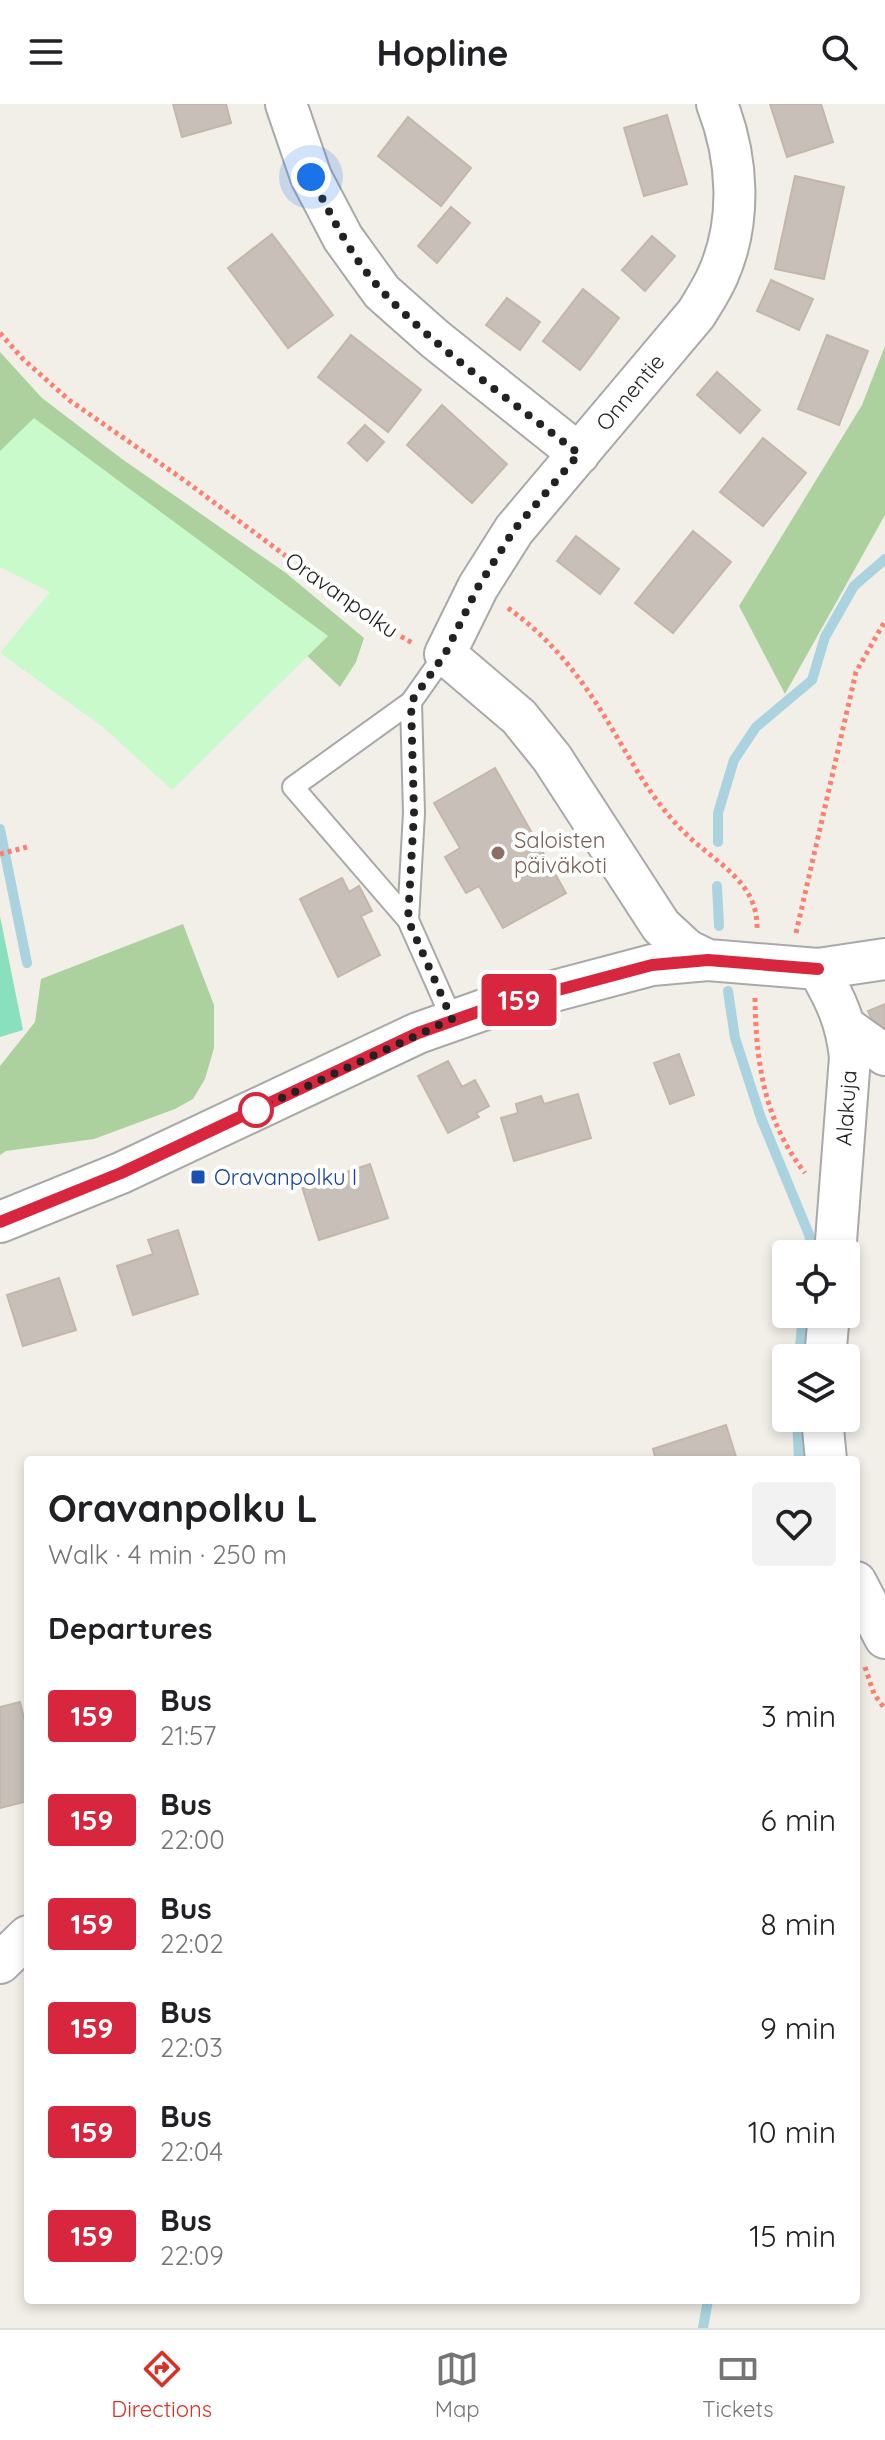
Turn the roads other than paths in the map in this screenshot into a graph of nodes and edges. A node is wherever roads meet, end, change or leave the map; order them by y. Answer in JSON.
{"nodes":[{"id":1,"x":286,"y":104,"type":"edge"},
{"id":2,"x":717,"y":104,"type":"edge"},
{"id":3,"x":579,"y":454,"type":"junction"},
{"id":4,"x":445,"y":654,"type":"junction"},
{"id":5,"x":411,"y":702,"type":"junction"},
{"id":6,"x":408,"y":920,"type":"junction"},
{"id":7,"x":885,"y":959,"type":"edge"},
{"id":8,"x":708,"y":960,"type":"junction"},
{"id":9,"x":787,"y":967,"type":"junction"},
{"id":10,"x":452,"y":1019,"type":"junction"},
{"id":11,"x":847,"y":1028,"type":"junction"},
{"id":12,"x":885,"y":1055,"type":"edge"},
{"id":13,"x":0,"y":1222,"type":"edge"},
{"id":14,"x":836,"y":1240,"type":"edge"},
{"id":15,"x":823,"y":1432,"type":"edge"},
{"id":16,"x":826,"y":1456,"type":"edge"},
{"id":17,"x":860,"y":1593,"type":"edge"},
{"id":18,"x":885,"y":1638,"type":"edge"},
{"id":19,"x":24,"y":1940,"type":"edge"},
{"id":20,"x":0,"y":1963,"type":"edge"}],
"edges":[{"from":1,"to":3,"type":"street"},
{"from":2,"to":3,"type":"street","name":"Onnentie"},
{"from":3,"to":4,"type":"street","name":"Onnentie"},
{"from":4,"to":5,"type":"lane"},
{"from":4,"to":8,"type":"street"},
{"from":5,"to":6,"type":"lane"},
{"from":5,"to":6,"type":"lane"},
{"from":6,"to":10,"type":"lane"},
{"from":7,"to":9,"type":"street"},
{"from":8,"to":9,"type":"street"},
{"from":8,"to":10,"type":"street"},
{"from":9,"to":11,"type":"street","name":"Alakuja"},
{"from":10,"to":13,"type":"street"},
{"from":11,"to":12,"type":"street"},
{"from":11,"to":14,"type":"street","name":"Alakuja"},
{"from":15,"to":16,"type":"street"},
{"from":17,"to":18,"type":"street"},
{"from":19,"to":20,"type":"street"}]}
